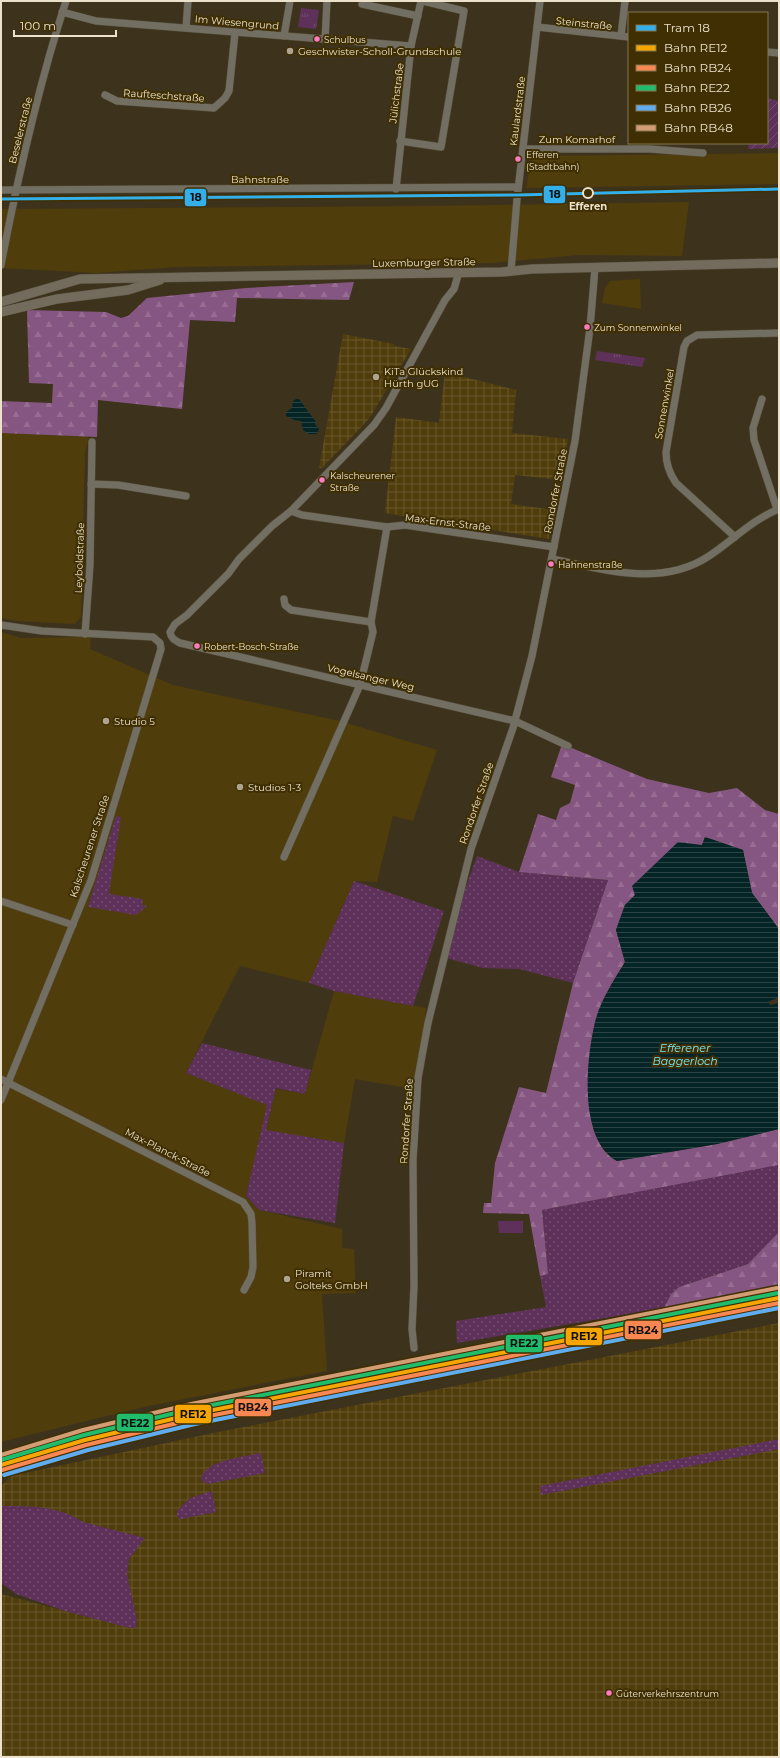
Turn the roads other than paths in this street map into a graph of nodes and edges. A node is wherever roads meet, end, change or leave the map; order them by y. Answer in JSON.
{"nodes":[{"id":1,"x":66,"y":1,"type":"edge"},
{"id":2,"x":188,"y":1,"type":"edge"},
{"id":3,"x":290,"y":1,"type":"edge"},
{"id":4,"x":327,"y":1,"type":"edge"},
{"id":5,"x":422,"y":1,"type":"edge"},
{"id":6,"x":540,"y":1,"type":"edge"},
{"id":7,"x":625,"y":1,"type":"edge"},
{"id":8,"x":362,"y":4,"type":"dead end"},
{"id":9,"x":62,"y":12,"type":"junction"},
{"id":10,"x":418,"y":16,"type":"junction"},
{"id":11,"x":537,"y":27,"type":"junction"},
{"id":12,"x":186,"y":28,"type":"junction"},
{"id":13,"x":235,"y":33,"type":"junction"},
{"id":14,"x":284,"y":36,"type":"junction"},
{"id":15,"x":625,"y":37,"type":"edge"},
{"id":16,"x":325,"y":40,"type":"junction"},
{"id":17,"x":411,"y":46,"type":"junction"},
{"id":18,"x":768,"y":52,"type":"edge"},
{"id":19,"x":779,"y":53,"type":"edge"},
{"id":20,"x":105,"y":95,"type":"dead end"},
{"id":21,"x":400,"y":141,"type":"junction"},
{"id":22,"x":523,"y":149,"type":"junction"},
{"id":23,"x":703,"y":153,"type":"dead end"},
{"id":24,"x":518,"y":187,"type":"junction"},
{"id":25,"x":396,"y":189,"type":"junction"},
{"id":26,"x":1,"y":190,"type":"edge"},
{"id":27,"x":15,"y":190,"type":"junction"},
{"id":28,"x":779,"y":263,"type":"edge"},
{"id":29,"x":1,"y":265,"type":"edge"},
{"id":30,"x":595,"y":268,"type":"junction"},
{"id":31,"x":511,"y":271,"type":"junction"},
{"id":32,"x":459,"y":272,"type":"junction"},
{"id":33,"x":167,"y":278,"type":"junction"},
{"id":34,"x":1,"y":302,"type":"edge"},
{"id":35,"x":1,"y":312,"type":"edge"},
{"id":36,"x":779,"y":333,"type":"edge"},
{"id":37,"x":762,"y":399,"type":"dead end"},
{"id":38,"x":92,"y":442,"type":"dead end"},
{"id":39,"x":91,"y":484,"type":"junction"},
{"id":40,"x":186,"y":496,"type":"dead end"},
{"id":41,"x":778,"y":509,"type":"edge"},
{"id":42,"x":292,"y":511,"type":"junction"},
{"id":43,"x":387,"y":527,"type":"junction"},
{"id":44,"x":735,"y":537,"type":"junction"},
{"id":45,"x":554,"y":547,"type":"junction"},
{"id":46,"x":552,"y":559,"type":"junction"},
{"id":47,"x":284,"y":599,"type":"dead end"},
{"id":48,"x":371,"y":622,"type":"junction"},
{"id":49,"x":1,"y":625,"type":"edge"},
{"id":50,"x":86,"y":634,"type":"junction"},
{"id":51,"x":360,"y":685,"type":"junction"},
{"id":52,"x":515,"y":721,"type":"junction"},
{"id":53,"x":568,"y":746,"type":"dead end"},
{"id":54,"x":284,"y":857,"type":"dead end"},
{"id":55,"x":1,"y":901,"type":"edge"},
{"id":56,"x":73,"y":925,"type":"junction"},
{"id":57,"x":4,"y":1081,"type":"edge"},
{"id":58,"x":1,"y":1100,"type":"edge"},
{"id":59,"x":244,"y":1290,"type":"dead end"},
{"id":60,"x":414,"y":1348,"type":"dead end"}],
"edges":[{"from":1,"to":9,"type":"street","name":"Beselerstraße"},
{"from":2,"to":12,"type":"street"},
{"from":3,"to":14,"type":"street"},
{"from":4,"to":16,"type":"street"},
{"from":5,"to":10,"type":"street","name":"Jülichstraße"},
{"from":5,"to":21,"type":"street"},
{"from":6,"to":11,"type":"street","name":"Kaulardstraße"},
{"from":7,"to":15,"type":"street"},
{"from":8,"to":10,"type":"street"},
{"from":9,"to":12,"type":"street","name":"Im Wiesengrund"},
{"from":9,"to":27,"type":"street","name":"Beselerstraße"},
{"from":10,"to":17,"type":"street","name":"Jülichstraße"},
{"from":11,"to":15,"type":"street","name":"Steinstraße"},
{"from":11,"to":22,"type":"street","name":"Kaulardstraße"},
{"from":12,"to":13,"type":"street","name":"Im Wiesengrund"},
{"from":13,"to":14,"type":"street","name":"Im Wiesengrund"},
{"from":13,"to":20,"type":"street","name":"Raufteschstraße"},
{"from":14,"to":16,"type":"street","name":"Im Wiesengrund"},
{"from":16,"to":17,"type":"street","name":"Im Wiesengrund"},
{"from":17,"to":21,"type":"street","name":"Jülichstraße"},
{"from":18,"to":19,"type":"street"},
{"from":21,"to":25,"type":"street","name":"Jülichstraße"},
{"from":22,"to":23,"type":"street","name":"Zum Komarhof"},
{"from":22,"to":24,"type":"street","name":"Kaulardstraße"},
{"from":24,"to":25,"type":"street","name":"Bahnstraße"},
{"from":24,"to":31,"type":"street","name":"Kaulardstraße"},
{"from":25,"to":27,"type":"street","name":"Bahnstraße"},
{"from":26,"to":27,"type":"street","name":"Bahnstraße"},
{"from":27,"to":29,"type":"street","name":"Beselerstraße"},
{"from":28,"to":30,"type":"main road","name":"Luxemburger Straße"},
{"from":30,"to":31,"type":"main road","name":"Luxemburger Straße"},
{"from":30,"to":45,"type":"street","name":"Rondorfer Straße"},
{"from":31,"to":32,"type":"main road","name":"Luxemburger Straße"},
{"from":32,"to":33,"type":"main road","name":"Luxemburger Straße"},
{"from":32,"to":42,"type":"street"},
{"from":33,"to":34,"type":"main road","name":"Luxemburger Straße"},
{"from":33,"to":35,"type":"main road"},
{"from":36,"to":44,"type":"street","name":"Sonnenwinkel"},
{"from":37,"to":41,"type":"street"},
{"from":38,"to":39,"type":"street","name":"Leyboldstraße"},
{"from":39,"to":40,"type":"street"},
{"from":39,"to":50,"type":"street","name":"Leyboldstraße"},
{"from":41,"to":44,"type":"street"},
{"from":42,"to":43,"type":"street","name":"Max-Ernst-Straße"},
{"from":42,"to":51,"type":"street","name":"Vogelsanger Weg"},
{"from":43,"to":45,"type":"street","name":"Max-Ernst-Straße"},
{"from":43,"to":48,"type":"street"},
{"from":44,"to":46,"type":"street"},
{"from":45,"to":46,"type":"street","name":"Rondorfer Straße"},
{"from":46,"to":52,"type":"street","name":"Rondorfer Straße"},
{"from":47,"to":48,"type":"street"},
{"from":48,"to":51,"type":"street"},
{"from":49,"to":50,"type":"street"},
{"from":50,"to":56,"type":"street","name":"Kalscheurener Straße"},
{"from":51,"to":52,"type":"street","name":"Vogelsanger Weg"},
{"from":51,"to":54,"type":"street"},
{"from":52,"to":53,"type":"street","name":"Vogelsanger Weg"},
{"from":52,"to":60,"type":"street","name":"Rondorfer Straße"},
{"from":55,"to":56,"type":"street"},
{"from":56,"to":57,"type":"street","name":"Kalscheurener Straße"},
{"from":57,"to":58,"type":"street","name":"Kalscheurener Straße"},
{"from":57,"to":59,"type":"street","name":"Max-Planck-Straße"}]}
